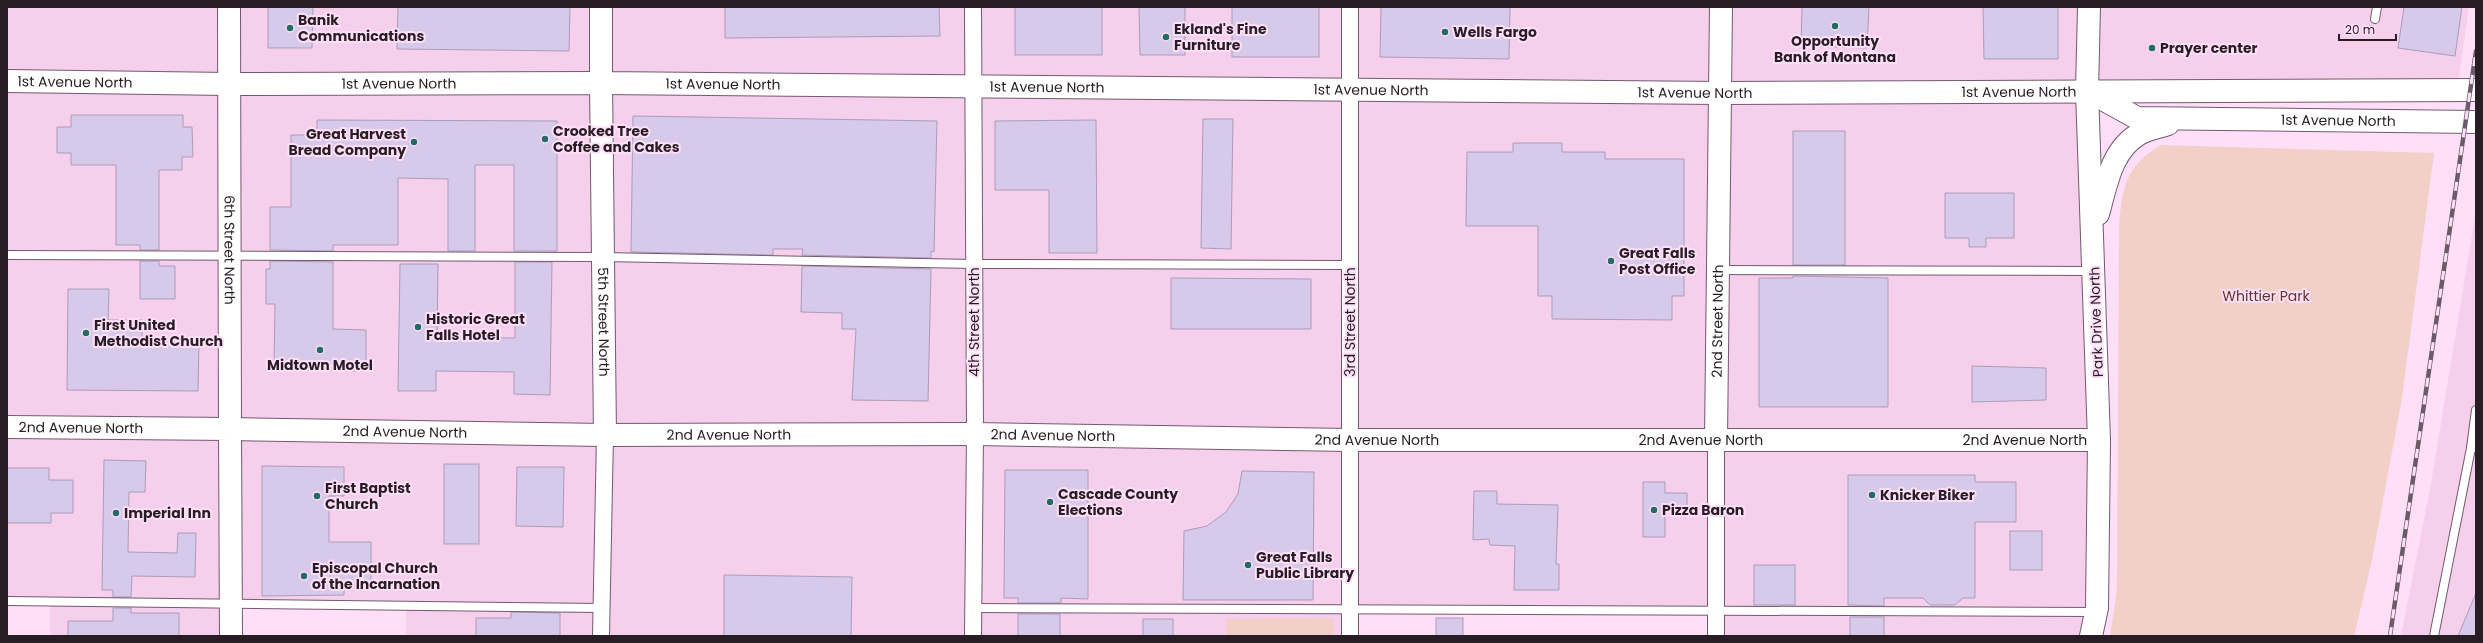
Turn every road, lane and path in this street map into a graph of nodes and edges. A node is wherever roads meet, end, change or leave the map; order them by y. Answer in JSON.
{"nodes":[{"id":1,"x":230,"y":7,"type":"edge"},
{"id":2,"x":601,"y":7,"type":"edge"},
{"id":3,"x":973,"y":7,"type":"edge"},
{"id":4,"x":1350,"y":7,"type":"edge"},
{"id":5,"x":1721,"y":7,"type":"edge"},
{"id":6,"x":2089,"y":7,"type":"edge"},
{"id":7,"x":2377,"y":7,"type":"edge"},
{"id":8,"x":2375,"y":19,"type":"dead end"},
{"id":9,"x":7,"y":82,"type":"edge"},
{"id":10,"x":601,"y":83,"type":"junction"},
{"id":11,"x":229,"y":84,"type":"junction"},
{"id":12,"x":972,"y":87,"type":"junction"},
{"id":13,"x":2476,"y":90,"type":"edge"},
{"id":14,"x":1350,"y":91,"type":"junction"},
{"id":15,"x":2087,"y":91,"type":"junction"},
{"id":16,"x":1721,"y":93,"type":"junction"},
{"id":17,"x":2188,"y":118,"type":"junction"},
{"id":18,"x":2476,"y":122,"type":"edge"},
{"id":19,"x":2093,"y":233,"type":"junction"},
{"id":20,"x":7,"y":255,"type":"edge"},
{"id":21,"x":230,"y":256,"type":"junction"},
{"id":22,"x":603,"y":257,"type":"junction"},
{"id":23,"x":974,"y":264,"type":"junction"},
{"id":24,"x":1350,"y":265,"type":"junction"},
{"id":25,"x":1718,"y":270,"type":"junction"},
{"id":26,"x":2094,"y":271,"type":"junction"},
{"id":27,"x":2476,"y":410,"type":"edge"},
{"id":28,"x":7,"y":427,"type":"edge"},
{"id":29,"x":230,"y":429,"type":"junction"},
{"id":30,"x":605,"y":434,"type":"junction"},
{"id":31,"x":975,"y":434,"type":"junction"},
{"id":32,"x":1716,"y":439,"type":"junction"},
{"id":33,"x":1350,"y":440,"type":"junction"},
{"id":34,"x":2099,"y":440,"type":"junction"},
{"id":35,"x":2473,"y":448,"type":"edge"},
{"id":36,"x":7,"y":601,"type":"edge"},
{"id":37,"x":231,"y":604,"type":"junction"},
{"id":38,"x":602,"y":608,"type":"junction"},
{"id":39,"x":973,"y":608,"type":"junction"},
{"id":40,"x":1350,"y":609,"type":"junction"},
{"id":41,"x":1716,"y":611,"type":"junction"},
{"id":42,"x":2096,"y":612,"type":"junction"},
{"id":43,"x":231,"y":636,"type":"edge"},
{"id":44,"x":601,"y":636,"type":"edge"},
{"id":45,"x":973,"y":636,"type":"edge"},
{"id":46,"x":1350,"y":636,"type":"edge"},
{"id":47,"x":1716,"y":636,"type":"edge"},
{"id":48,"x":2091,"y":636,"type":"edge"},
{"id":49,"x":2434,"y":636,"type":"edge"}],
"edges":[{"from":1,"to":11,"type":"main road","name":"6th Street North"},
{"from":2,"to":10,"type":"main road","name":"5th Street North"},
{"from":3,"to":12,"type":"street","name":"4th Street North"},
{"from":4,"to":14,"type":"street","name":"3rd Street North"},
{"from":5,"to":16,"type":"main road","name":"2nd Street North"},
{"from":6,"to":15,"type":"main road","name":"Park Drive North"},
{"from":7,"to":8,"type":"lane"},
{"from":9,"to":11,"type":"main road","name":"1st Avenue North"},
{"from":10,"to":11,"type":"main road","name":"1st Avenue North"},
{"from":10,"to":12,"type":"main road","name":"1st Avenue North"},
{"from":10,"to":22,"type":"main road","name":"5th Street North"},
{"from":11,"to":21,"type":"main road","name":"6th Street North"},
{"from":12,"to":14,"type":"main road","name":"1st Avenue North"},
{"from":12,"to":23,"type":"street","name":"4th Street North"},
{"from":13,"to":15,"type":"main road","name":"1st Avenue North"},
{"from":14,"to":16,"type":"main road","name":"1st Avenue North"},
{"from":14,"to":24,"type":"street","name":"3rd Street North"},
{"from":15,"to":16,"type":"main road","name":"1st Avenue North"},
{"from":15,"to":17,"type":"main road","name":"1st Avenue North"},
{"from":15,"to":19,"type":"main road","name":"Park Drive North"},
{"from":16,"to":25,"type":"main road","name":"2nd Street North"},
{"from":17,"to":18,"type":"main road","name":"1st Avenue North"},
{"from":17,"to":19,"type":"main road"},
{"from":19,"to":26,"type":"main road","name":"Park Drive North"},
{"from":20,"to":21,"type":"lane"},
{"from":21,"to":22,"type":"lane"},
{"from":21,"to":29,"type":"main road","name":"6th Street North"},
{"from":22,"to":23,"type":"lane"},
{"from":22,"to":30,"type":"main road","name":"5th Street North"},
{"from":23,"to":24,"type":"lane"},
{"from":23,"to":31,"type":"street","name":"4th Street North"},
{"from":24,"to":33,"type":"street","name":"3rd Street North"},
{"from":25,"to":26,"type":"lane"},
{"from":25,"to":32,"type":"main road","name":"2nd Street North"},
{"from":26,"to":34,"type":"main road","name":"Park Drive North"},
{"from":27,"to":35,"type":"lane"},
{"from":28,"to":29,"type":"main road","name":"2nd Avenue North"},
{"from":29,"to":30,"type":"main road","name":"2nd Avenue North"},
{"from":29,"to":37,"type":"main road","name":"6th Street North"},
{"from":30,"to":31,"type":"main road","name":"2nd Avenue North"},
{"from":30,"to":38,"type":"street","name":"5th Street North"},
{"from":31,"to":33,"type":"main road","name":"2nd Avenue North"},
{"from":31,"to":39,"type":"street","name":"4th Street North"},
{"from":32,"to":33,"type":"main road","name":"2nd Avenue North"},
{"from":32,"to":34,"type":"main road","name":"2nd Avenue North"},
{"from":32,"to":41,"type":"street","name":"2nd Street North"},
{"from":33,"to":40,"type":"street","name":"3rd Street North"},
{"from":34,"to":42,"type":"main road","name":"Park Drive North"},
{"from":35,"to":49,"type":"lane"},
{"from":36,"to":37,"type":"lane"},
{"from":37,"to":38,"type":"lane"},
{"from":37,"to":43,"type":"main road","name":"6th Street North"},
{"from":38,"to":44,"type":"street","name":"5th Street North"},
{"from":39,"to":40,"type":"lane"},
{"from":39,"to":45,"type":"street","name":"4th Street North"},
{"from":40,"to":41,"type":"lane"},
{"from":40,"to":46,"type":"street","name":"3rd Street North"},
{"from":41,"to":42,"type":"lane"},
{"from":41,"to":47,"type":"street","name":"2nd Street North"},
{"from":42,"to":48,"type":"main road","name":"Park Drive North"}]}
